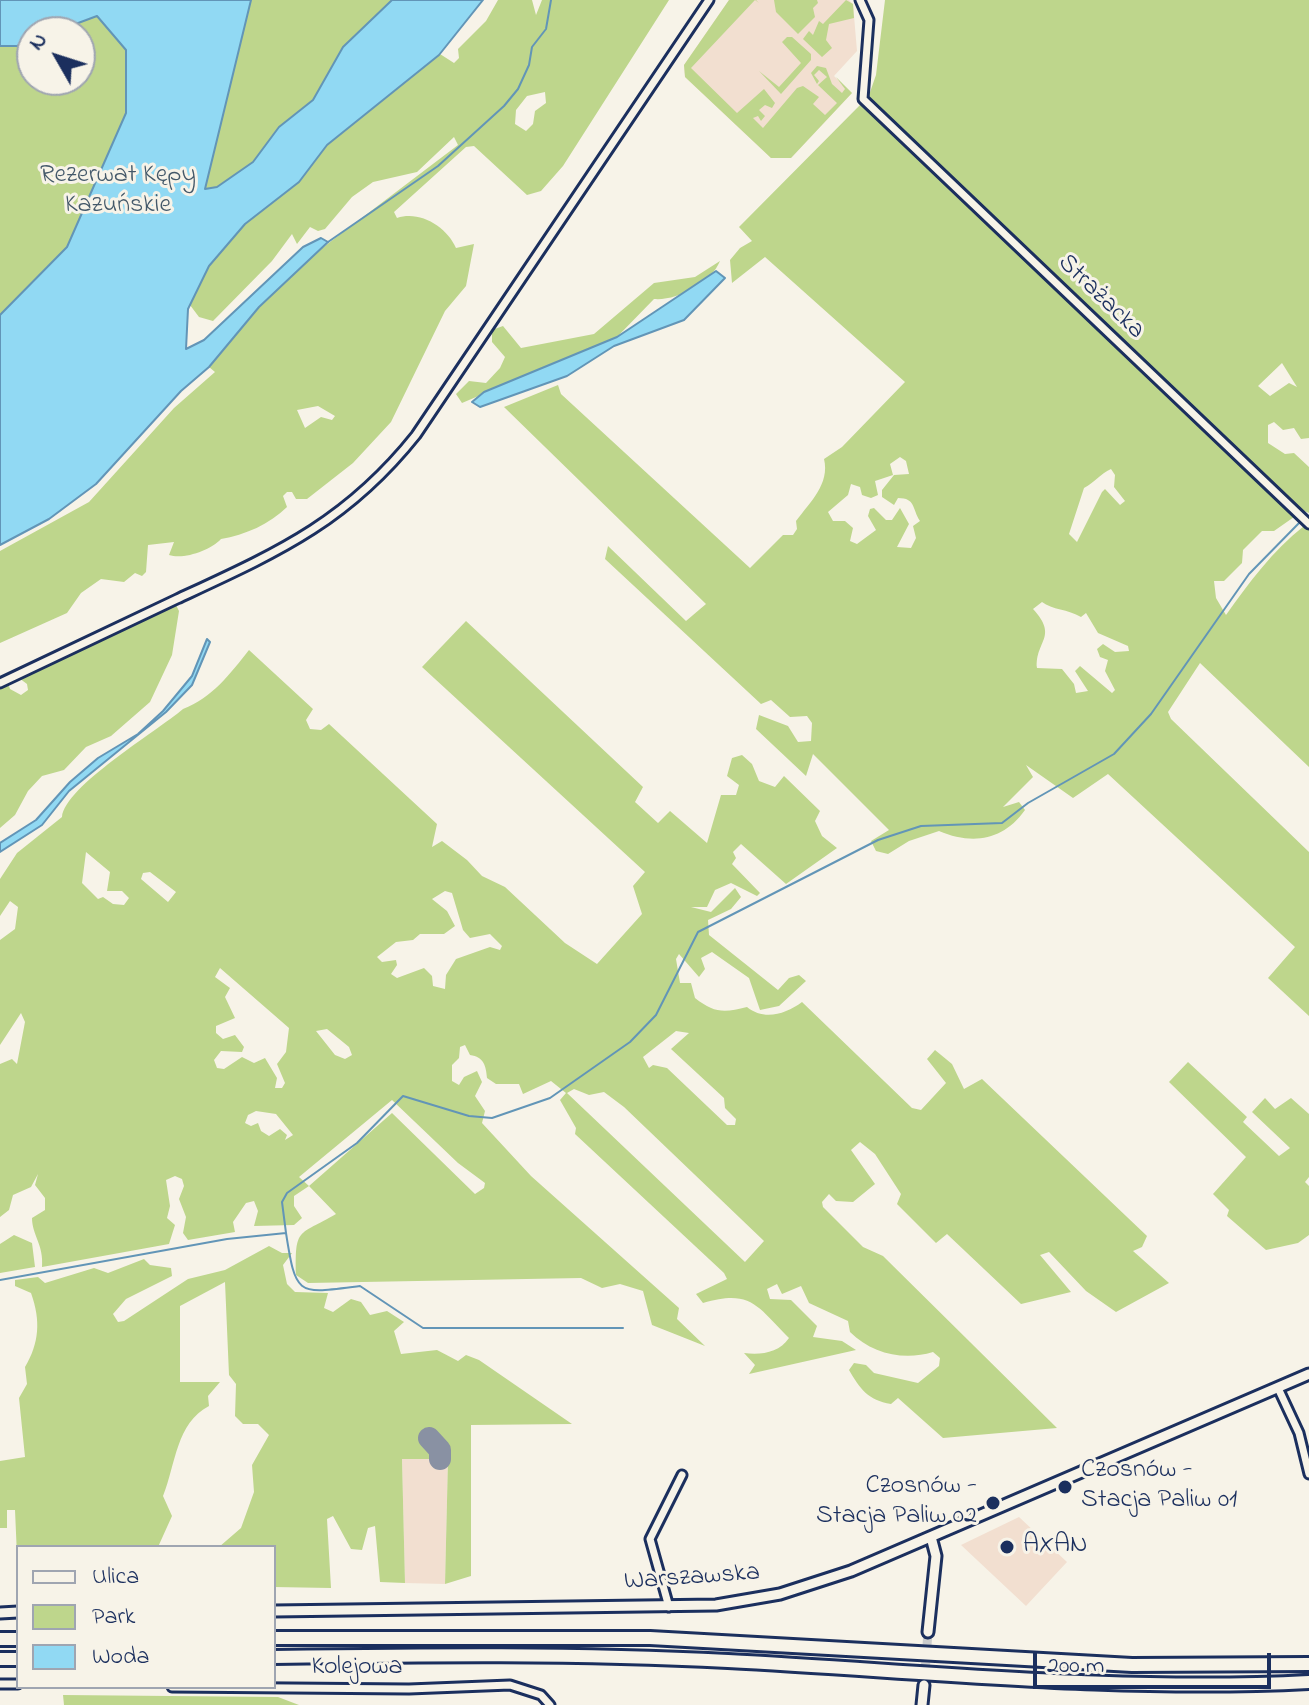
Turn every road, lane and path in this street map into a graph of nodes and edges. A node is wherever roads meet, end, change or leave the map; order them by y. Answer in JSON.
{"nodes":[{"id":1,"x":709,"y":0,"type":"edge"},
{"id":2,"x":860,"y":0,"type":"edge"},
{"id":3,"x":1308,"y":524,"type":"edge"},
{"id":4,"x":0,"y":683,"type":"edge"},
{"id":5,"x":1309,"y":1374,"type":"edge"},
{"id":6,"x":1278,"y":1388,"type":"junction"},
{"id":7,"x":1299,"y":1433,"type":"junction"},
{"id":8,"x":1309,"y":1435,"type":"edge"},
{"id":9,"x":1309,"y":1474,"type":"edge"},
{"id":10,"x":682,"y":1475,"type":"dead end"},
{"id":11,"x":931,"y":1537,"type":"junction"},
{"id":12,"x":669,"y":1607,"type":"junction"},
{"id":13,"x":276,"y":1611,"type":"edge"},
{"id":14,"x":928,"y":1632,"type":"tunnel mouth"},
{"id":15,"x":276,"y":1638,"type":"edge"},
{"id":16,"x":276,"y":1657,"type":"edge"},
{"id":17,"x":1309,"y":1664,"type":"edge"},
{"id":18,"x":1309,"y":1682,"type":"edge"},
{"id":19,"x":924,"y":1685,"type":"tunnel mouth"},
{"id":20,"x":276,"y":1688,"type":"edge"},
{"id":21,"x":550,"y":1705,"type":"edge"},
{"id":22,"x":922,"y":1705,"type":"edge"}],
"edges":[{"from":1,"to":4,"type":"street"},
{"from":2,"to":3,"type":"street","name":"Strażacka"},
{"from":5,"to":6,"type":"street","name":"Warszawska"},
{"from":6,"to":7,"type":"street"},
{"from":6,"to":11,"type":"street","name":"Warszawska"},
{"from":7,"to":8,"type":"street"},
{"from":7,"to":9,"type":"street"},
{"from":10,"to":12,"type":"street"},
{"from":11,"to":12,"type":"street","name":"Warszawska"},
{"from":11,"to":14,"type":"street"},
{"from":12,"to":13,"type":"street","name":"Warszawska"},
{"from":15,"to":17,"type":"highway"},
{"from":16,"to":18,"type":"highway"},
{"from":19,"to":22,"type":"street"},
{"from":20,"to":21,"type":"street","name":"Kolejowa"}]}
